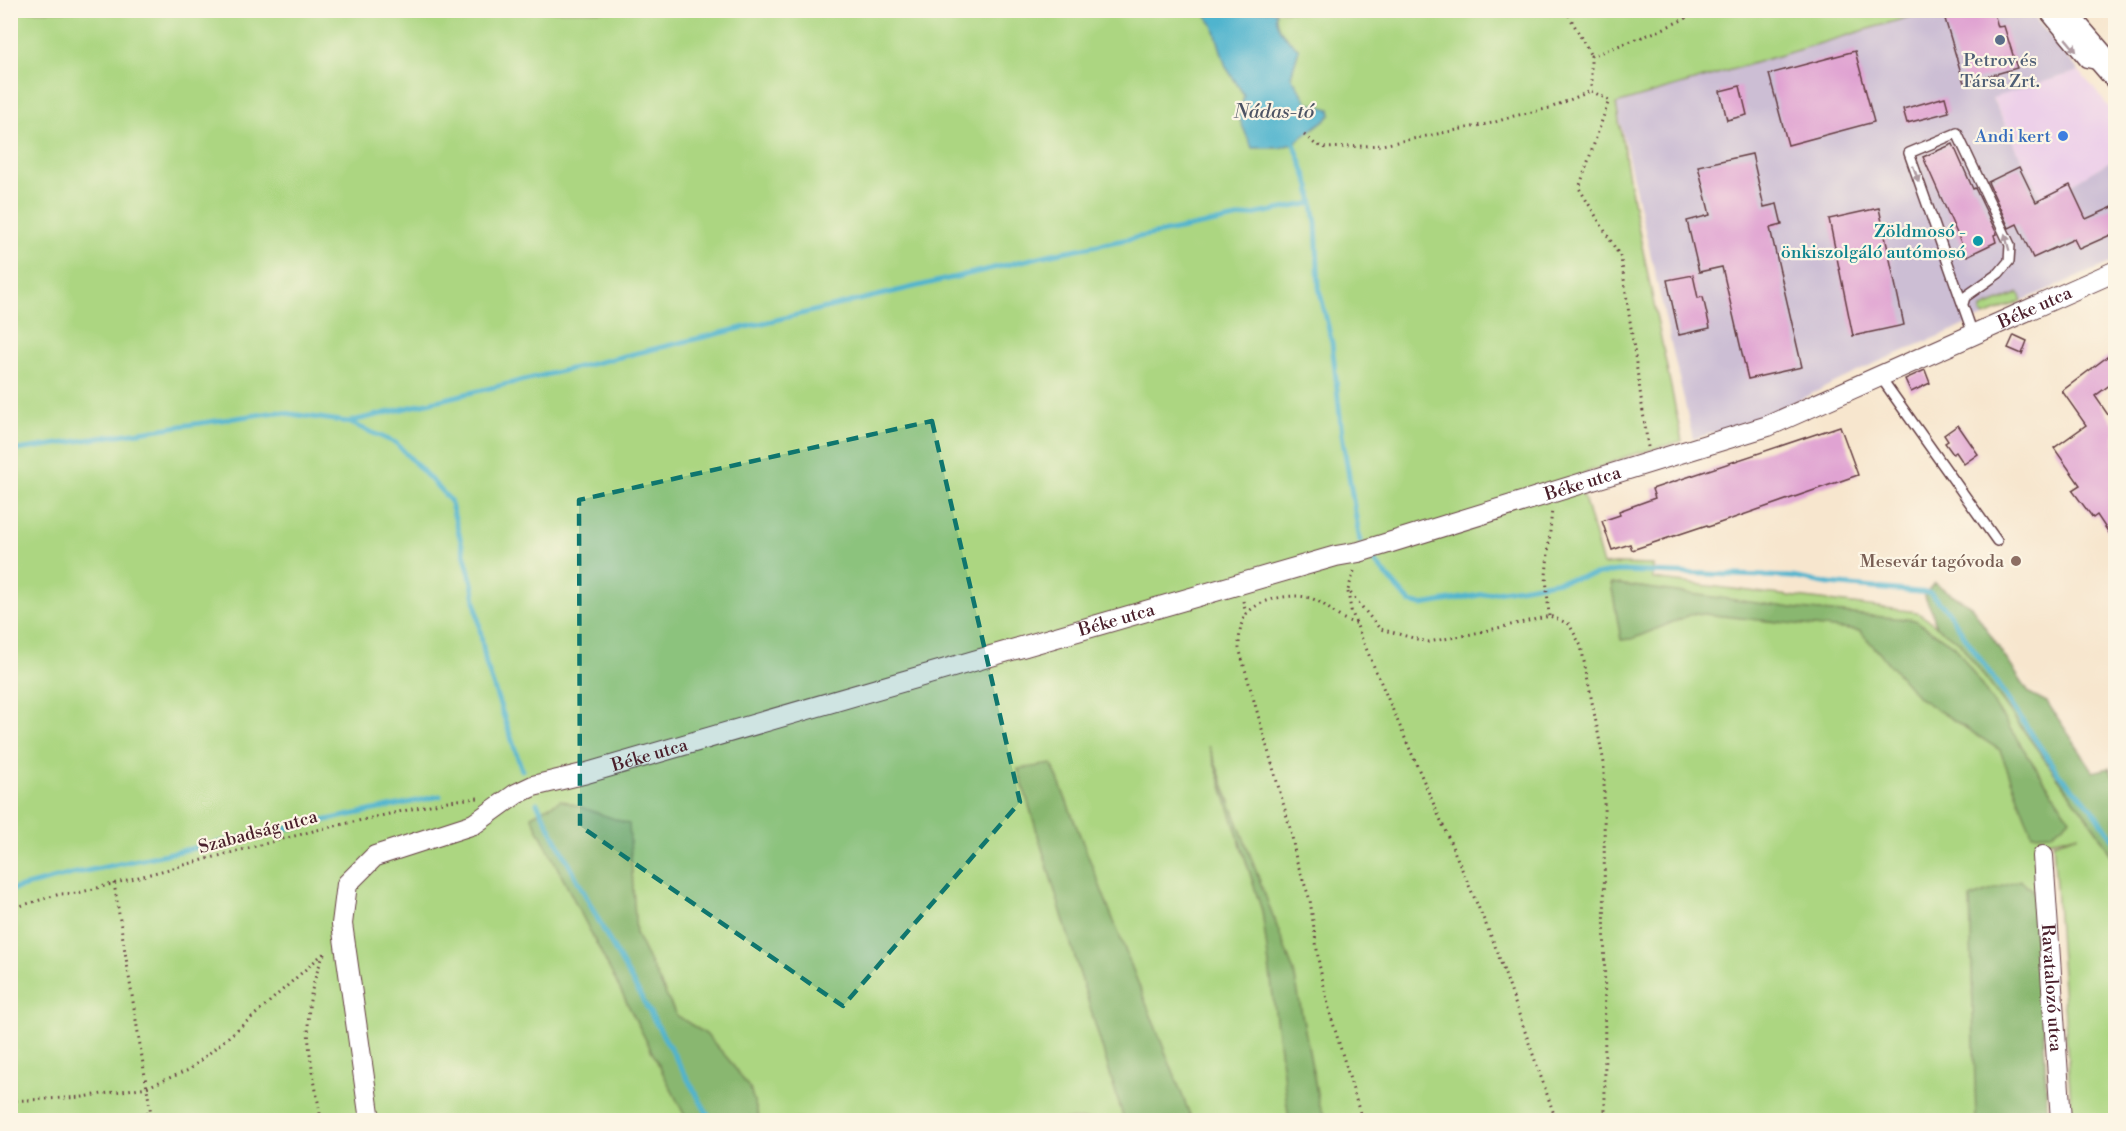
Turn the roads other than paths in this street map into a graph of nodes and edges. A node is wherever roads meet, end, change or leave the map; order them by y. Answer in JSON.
{"nodes":[{"id":1,"x":2042,"y":10,"type":"edge"},
{"id":2,"x":2061,"y":10,"type":"edge"},
{"id":3,"x":2112,"y":70,"type":"edge"},
{"id":4,"x":2115,"y":271,"type":"edge"},
{"id":5,"x":1963,"y":304,"type":"junction"},
{"id":6,"x":1973,"y":334,"type":"junction"},
{"id":7,"x":1880,"y":375,"type":"junction"},
{"id":8,"x":1997,"y":541,"type":"dead end"},
{"id":9,"x":2043,"y":856,"type":"dead end"},
{"id":10,"x":370,"y":1120,"type":"edge"},
{"id":11,"x":2061,"y":1120,"type":"edge"}],
"edges":[{"from":1,"to":3,"type":"lane","one_way":true},
{"from":2,"to":3,"type":"main road"},
{"from":4,"to":6,"type":"street","name":"Béke utca"},
{"from":5,"to":5,"type":"lane","one_way":true},
{"from":5,"to":6,"type":"lane"},
{"from":6,"to":7,"type":"street","name":"Béke utca"},
{"from":7,"to":8,"type":"lane"},
{"from":7,"to":10,"type":"street","name":"Béke utca"},
{"from":9,"to":11,"type":"street","name":"Ravatalozó utca"}]}
